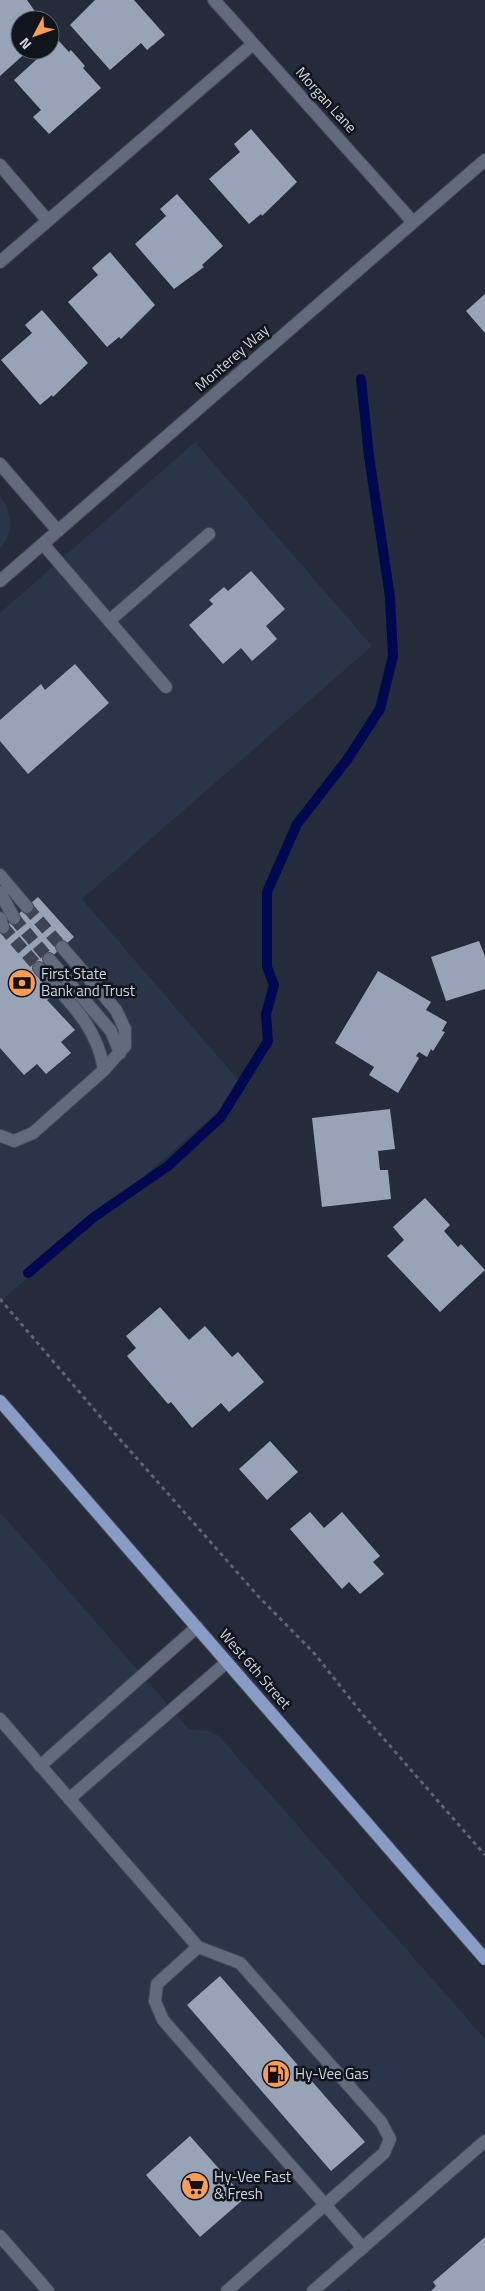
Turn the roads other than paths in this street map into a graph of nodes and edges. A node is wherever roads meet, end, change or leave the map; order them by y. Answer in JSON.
{"nodes":[{"id":1,"x":214,"y":0,"type":"edge"},
{"id":2,"x":253,"y":44,"type":"junction"},
{"id":3,"x":485,"y":160,"type":"edge"},
{"id":4,"x":0,"y":165,"type":"edge"},
{"id":5,"x":48,"y":221,"type":"junction"},
{"id":6,"x":414,"y":222,"type":"junction"},
{"id":7,"x":0,"y":262,"type":"edge"},
{"id":8,"x":0,"y":464,"type":"edge"},
{"id":9,"x":58,"y":530,"type":"junction"},
{"id":10,"x":209,"y":534,"type":"dead end"},
{"id":11,"x":42,"y":544,"type":"junction"},
{"id":12,"x":0,"y":581,"type":"edge"},
{"id":13,"x":109,"y":621,"type":"junction"},
{"id":14,"x":166,"y":687,"type":"dead end"},
{"id":15,"x":0,"y":875,"type":"edge"},
{"id":16,"x":0,"y":892,"type":"edge"},
{"id":17,"x":27,"y":907,"type":"tunnel mouth"},
{"id":18,"x":14,"y":918,"type":"tunnel mouth"},
{"id":19,"x":62,"y":947,"type":"tunnel mouth"},
{"id":20,"x":50,"y":958,"type":"tunnel mouth"},
{"id":21,"x":39,"y":968,"type":"tunnel mouth"},
{"id":22,"x":120,"y":1052,"type":"junction"},
{"id":23,"x":104,"y":1070,"type":"junction"},
{"id":24,"x":0,"y":1136,"type":"edge"},
{"id":25,"x":0,"y":1401,"type":"edge"},
{"id":26,"x":197,"y":1628,"type":"junction"},
{"id":27,"x":227,"y":1662,"type":"junction"},
{"id":28,"x":0,"y":1719,"type":"edge"},
{"id":29,"x":40,"y":1766,"type":"junction"},
{"id":30,"x":69,"y":1799,"type":"junction"},
{"id":31,"x":198,"y":1947,"type":"junction"},
{"id":32,"x":485,"y":1958,"type":"edge"},
{"id":33,"x":485,"y":2141,"type":"edge"},
{"id":34,"x":325,"y":2205,"type":"junction"},
{"id":35,"x":0,"y":2236,"type":"edge"},
{"id":36,"x":363,"y":2248,"type":"junction"},
{"id":37,"x":319,"y":2289,"type":"edge"},
{"id":38,"x":48,"y":2291,"type":"edge"},
{"id":39,"x":227,"y":2291,"type":"edge"}],
"edges":[{"from":1,"to":2,"type":"street","name":"Morgan Lane"},
{"from":2,"to":5,"type":"street"},
{"from":2,"to":6,"type":"street","name":"Morgan Lane"},
{"from":3,"to":6,"type":"street","name":"Monterey Way"},
{"from":4,"to":5,"type":"street"},
{"from":5,"to":7,"type":"street"},
{"from":6,"to":9,"type":"street","name":"Monterey Way"},
{"from":8,"to":9,"type":"street"},
{"from":9,"to":11,"type":"street","name":"Monterey Way"},
{"from":10,"to":13,"type":"street"},
{"from":11,"to":12,"type":"street","name":"Monterey Way"},
{"from":11,"to":13,"type":"street"},
{"from":13,"to":14,"type":"street"},
{"from":15,"to":17,"type":"street"},
{"from":16,"to":18,"type":"street"},
{"from":19,"to":22,"type":"street"},
{"from":20,"to":22,"type":"street"},
{"from":21,"to":23,"type":"street"},
{"from":22,"to":23,"type":"street"},
{"from":23,"to":24,"type":"street"},
{"from":25,"to":26,"type":"main road","name":"West 6th Street"},
{"from":26,"to":27,"type":"main road","name":"West 6th Street"},
{"from":26,"to":29,"type":"street"},
{"from":27,"to":30,"type":"street"},
{"from":27,"to":32,"type":"main road","name":"West 6th Street"},
{"from":28,"to":29,"type":"street"},
{"from":29,"to":30,"type":"street"},
{"from":30,"to":31,"type":"street"},
{"from":31,"to":34,"type":"street"},
{"from":31,"to":34,"type":"street"},
{"from":33,"to":36,"type":"street"},
{"from":34,"to":36,"type":"street"},
{"from":34,"to":39,"type":"street"},
{"from":35,"to":38,"type":"street"},
{"from":36,"to":37,"type":"street"}]}
